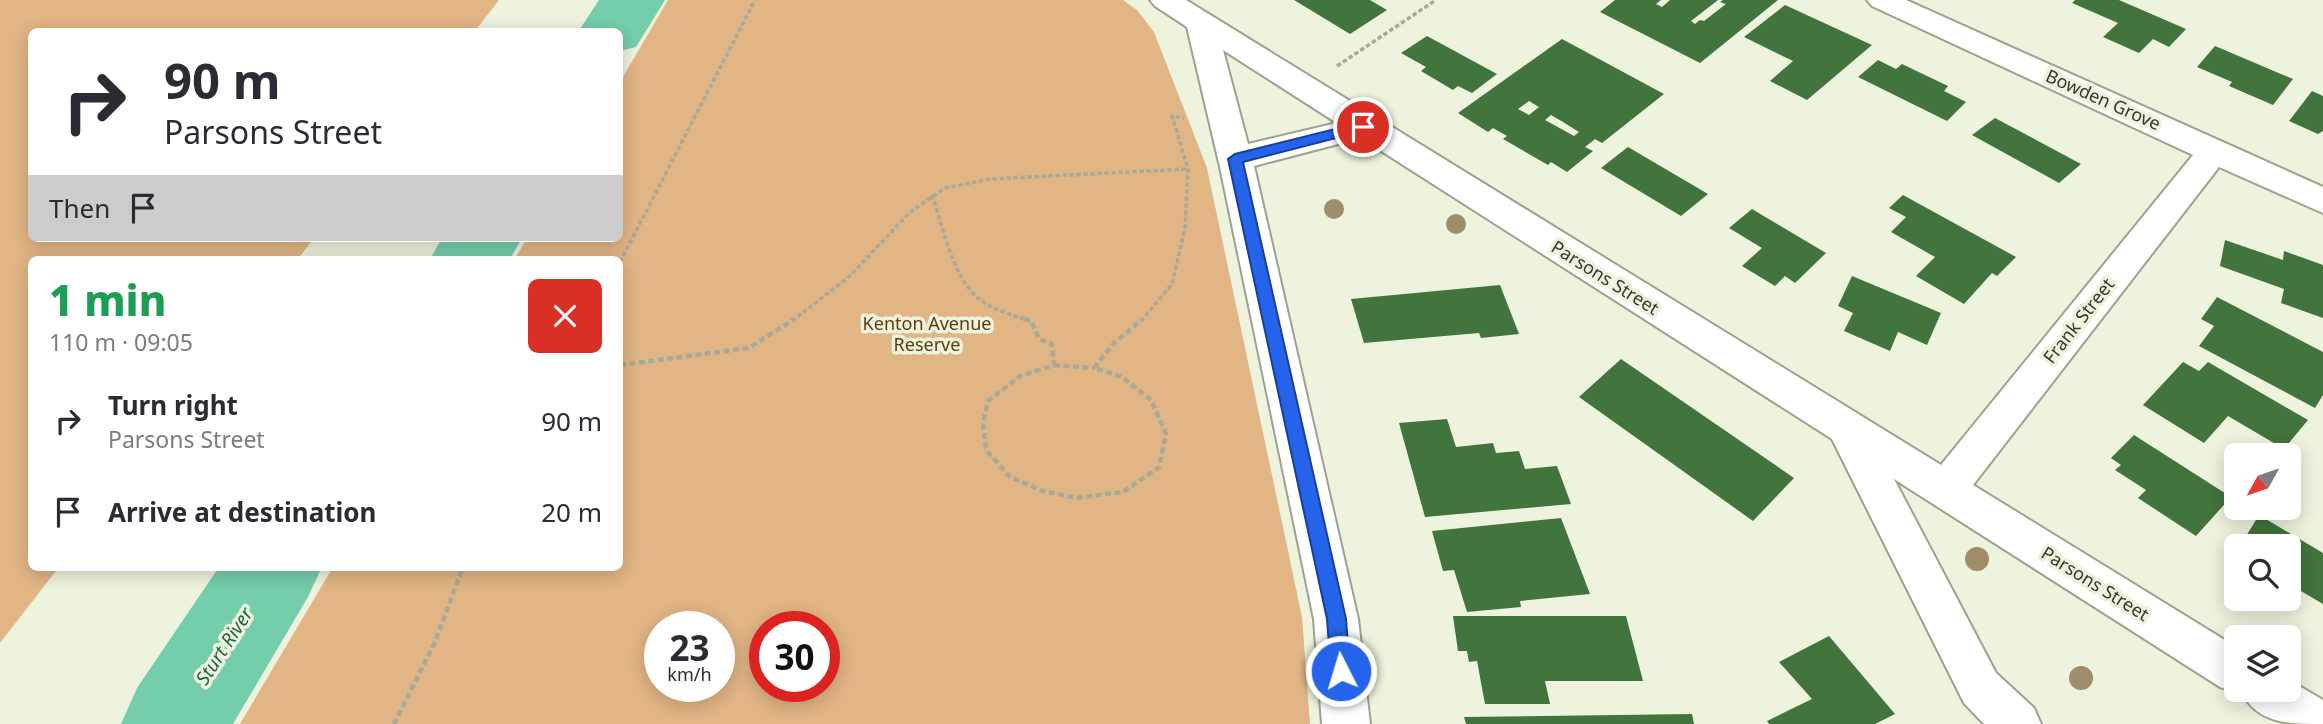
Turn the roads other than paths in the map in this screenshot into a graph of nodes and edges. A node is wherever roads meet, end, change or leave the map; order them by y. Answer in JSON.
{"nodes":[{"id":1,"x":1165,"y":0,"type":"edge"},
{"id":2,"x":1882,"y":0,"type":"edge"},
{"id":3,"x":1201,"y":23,"type":"junction"},
{"id":4,"x":1363,"y":127,"type":"junction"},
{"id":5,"x":2214,"y":151,"type":"junction"},
{"id":6,"x":1236,"y":163,"type":"junction"},
{"id":7,"x":2323,"y":201,"type":"edge"},
{"id":8,"x":1847,"y":429,"type":"junction"},
{"id":9,"x":1945,"y":490,"type":"junction"},
{"id":10,"x":2224,"y":664,"type":"edge"},
{"id":11,"x":2284,"y":702,"type":"edge"},
{"id":12,"x":1346,"y":724,"type":"edge"},
{"id":13,"x":2017,"y":724,"type":"edge"},
{"id":14,"x":2320,"y":724,"type":"edge"}],
"edges":[{"from":1,"to":3,"type":"street","name":"Parsons Street"},
{"from":2,"to":5,"type":"street","name":"Bowden Grove"},
{"from":3,"to":4,"type":"street","name":"Parsons Street"},
{"from":3,"to":6,"type":"street"},
{"from":4,"to":6,"type":"street"},
{"from":4,"to":8,"type":"street","name":"Parsons Street"},
{"from":5,"to":7,"type":"street","name":"Bowden Grove"},
{"from":5,"to":9,"type":"street","name":"Frank Street"},
{"from":6,"to":12,"type":"street"},
{"from":8,"to":9,"type":"street","name":"Parsons Street"},
{"from":8,"to":13,"type":"street"},
{"from":9,"to":10,"type":"street","name":"Parsons Street"},
{"from":11,"to":14,"type":"street"}]}
